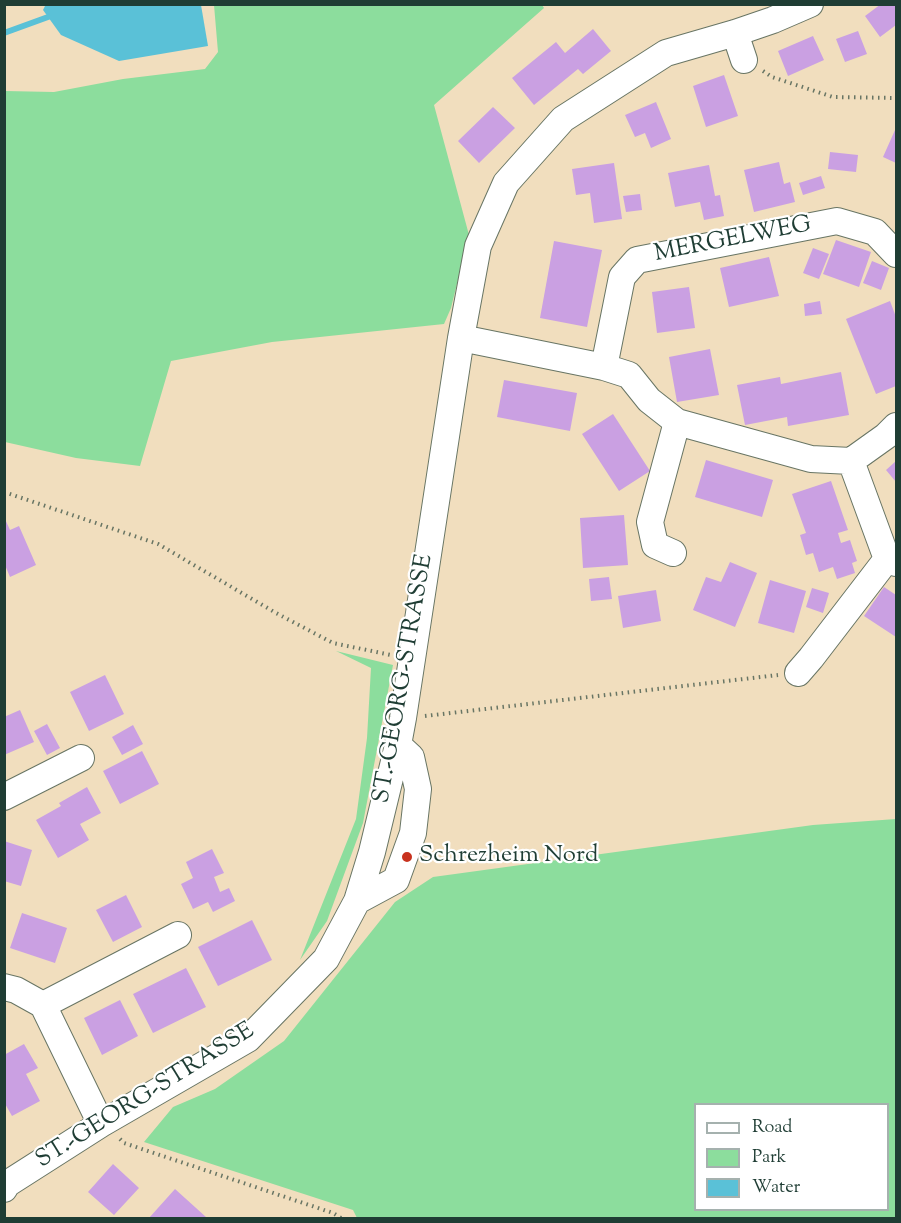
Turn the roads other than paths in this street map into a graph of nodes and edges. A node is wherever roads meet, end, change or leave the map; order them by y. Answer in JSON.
{"nodes":[{"id":1,"x":810,"y":4,"type":"edge"},
{"id":2,"x":735,"y":33,"type":"junction"},
{"id":3,"x":744,"y":60,"type":"road end"},
{"id":4,"x":897,"y":254,"type":"edge"},
{"id":5,"x":461,"y":338,"type":"junction"},
{"id":6,"x":604,"y":367,"type":"junction"},
{"id":7,"x":677,"y":422,"type":"junction"},
{"id":8,"x":897,"y":426,"type":"edge"},
{"id":9,"x":851,"y":461,"type":"junction"},
{"id":10,"x":672,"y":553,"type":"dead end"},
{"id":11,"x":892,"y":561,"type":"edge"},
{"id":12,"x":798,"y":672,"type":"road end"},
{"id":13,"x":398,"y":745,"type":"junction"},
{"id":14,"x":81,"y":758,"type":"dead end"},
{"id":15,"x":4,"y":797,"type":"edge"},
{"id":16,"x":357,"y":901,"type":"junction"},
{"id":17,"x":178,"y":935,"type":"dead end"},
{"id":18,"x":4,"y":987,"type":"edge"},
{"id":19,"x":43,"y":1005,"type":"junction"},
{"id":20,"x":101,"y":1124,"type":"junction"},
{"id":21,"x":4,"y":1189,"type":"edge"}],
"edges":[{"from":1,"to":2,"type":"street","name":"ST.-GEORG-STRASSE"},
{"from":2,"to":3,"type":"street"},
{"from":2,"to":5,"type":"street","name":"ST.-GEORG-STRASSE"},
{"from":4,"to":6,"type":"street","name":"MERGELWEG"},
{"from":5,"to":6,"type":"street"},
{"from":5,"to":13,"type":"street","name":"ST.-GEORG-STRASSE"},
{"from":6,"to":7,"type":"street"},
{"from":7,"to":9,"type":"street"},
{"from":7,"to":10,"type":"street"},
{"from":8,"to":9,"type":"street"},
{"from":9,"to":11,"type":"street"},
{"from":11,"to":12,"type":"street"},
{"from":13,"to":16,"type":"street","name":"ST.-GEORG-STRASSE"},
{"from":13,"to":16,"type":"street"},
{"from":14,"to":15,"type":"street"},
{"from":16,"to":20,"type":"street","name":"ST.-GEORG-STRASSE"},
{"from":17,"to":19,"type":"street"},
{"from":18,"to":19,"type":"street"},
{"from":19,"to":20,"type":"street"},
{"from":20,"to":21,"type":"street","name":"ST.-GEORG-STRASSE"}]}
